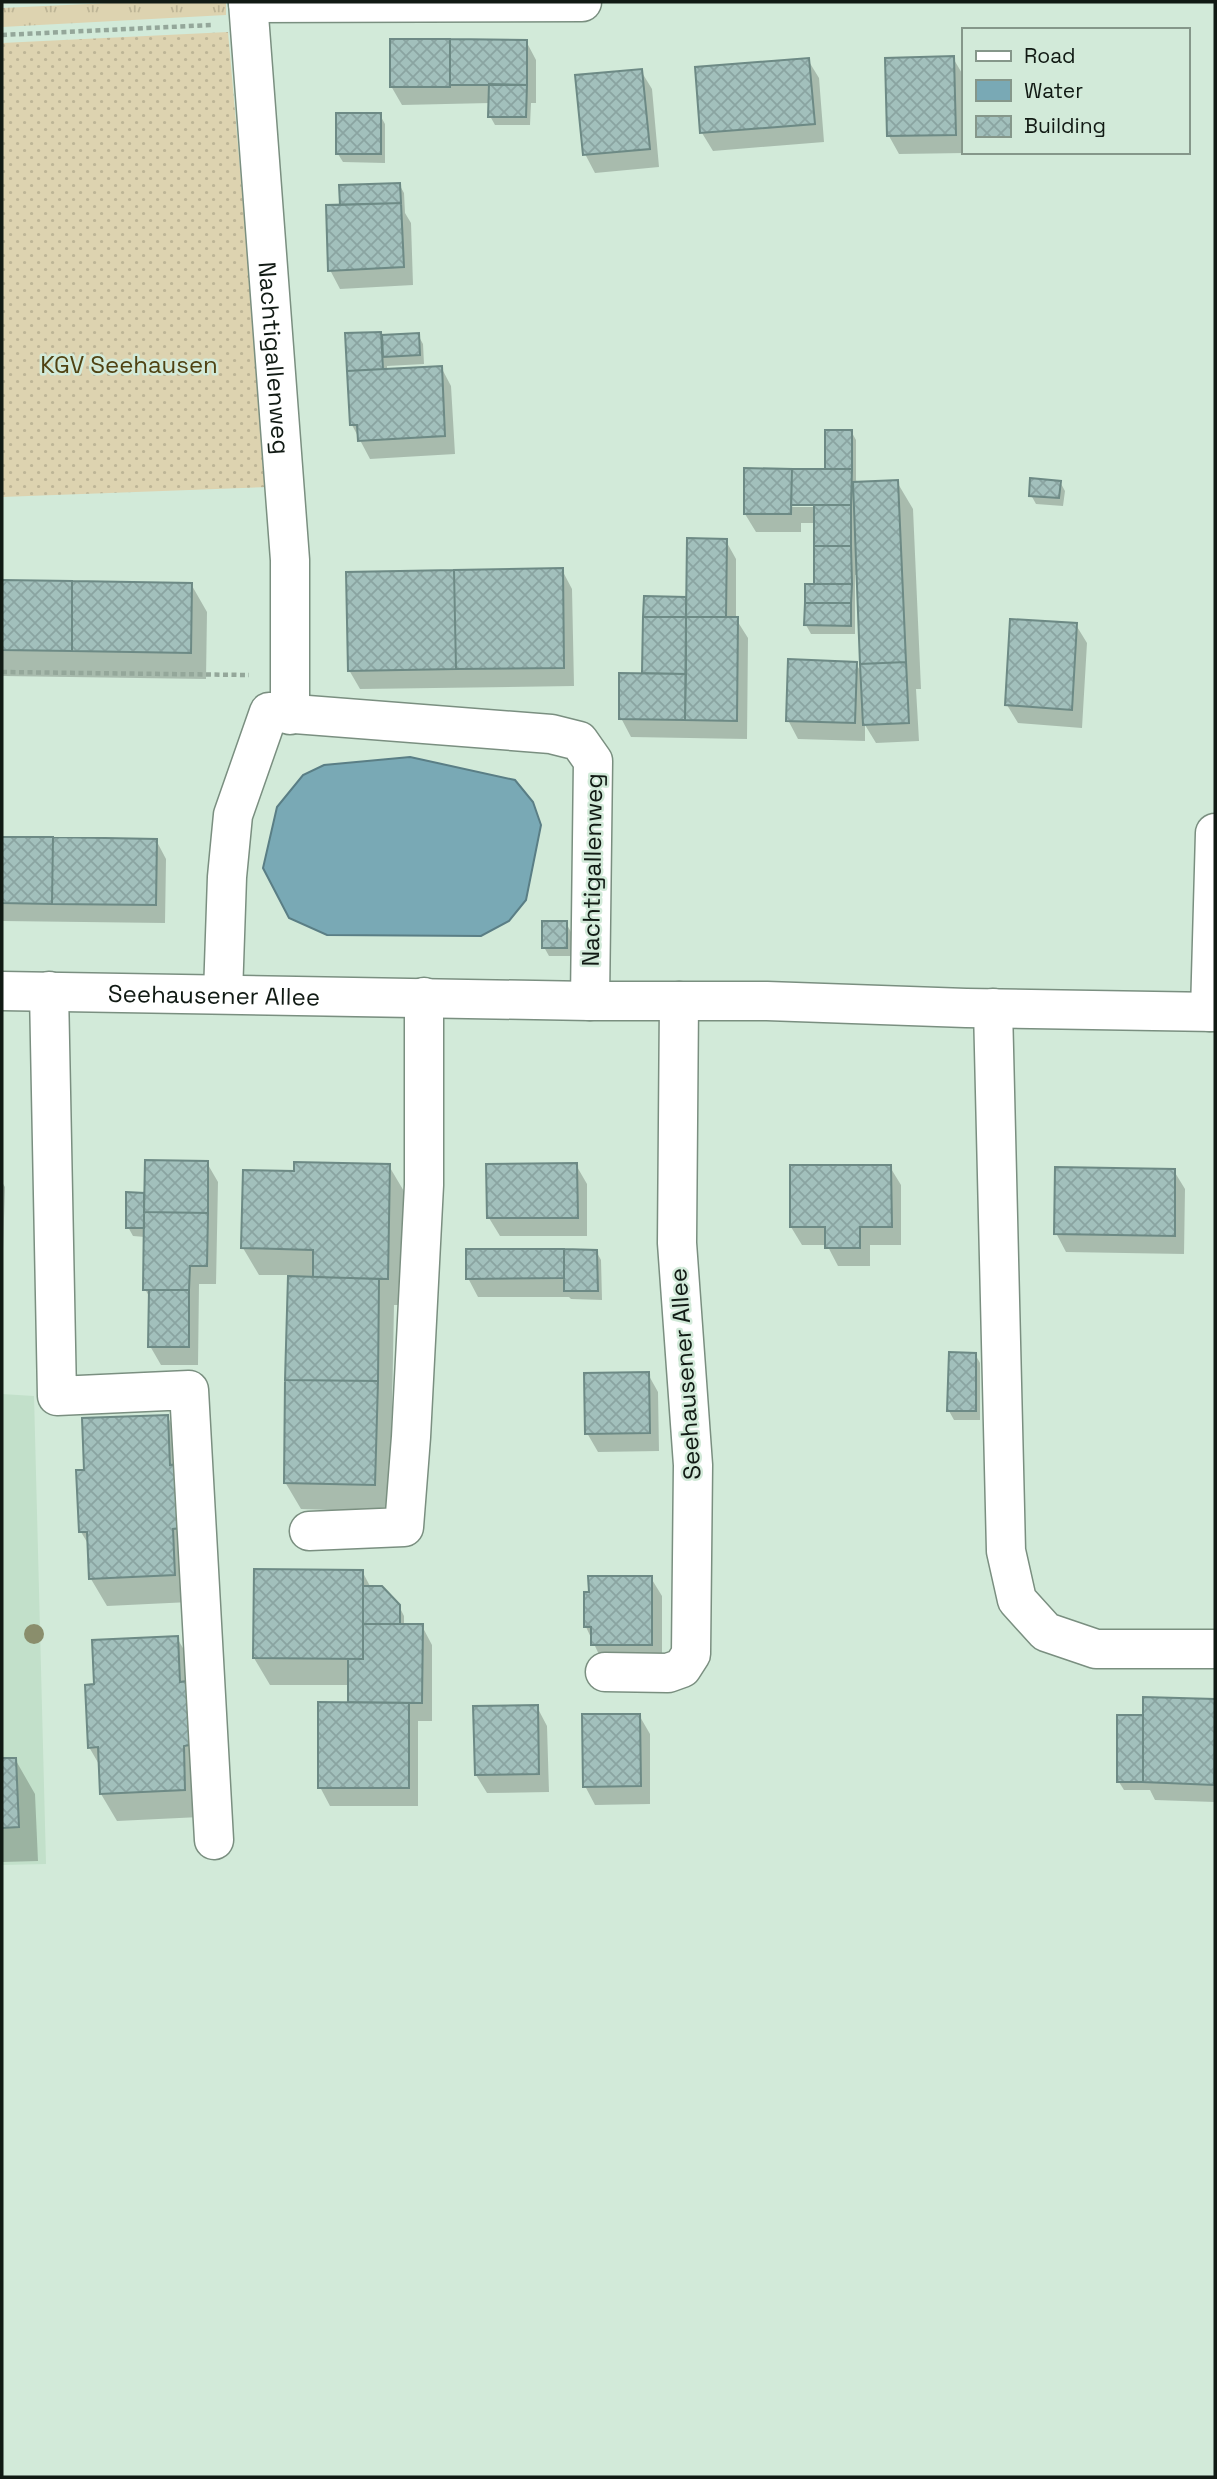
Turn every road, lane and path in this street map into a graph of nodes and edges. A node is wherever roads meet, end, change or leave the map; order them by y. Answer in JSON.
{"nodes":[{"id":1,"x":582,"y":2,"type":"edge"},
{"id":2,"x":248,"y":9,"type":"edge"},
{"id":3,"x":2,"y":34,"type":"edge"},
{"id":4,"x":2,"y":672,"type":"edge"},
{"id":5,"x":291,"y":676,"type":"junction"},
{"id":6,"x":290,"y":715,"type":"junction"},
{"id":7,"x":1215,"y":833,"type":"edge"},
{"id":8,"x":2,"y":991,"type":"edge"},
{"id":9,"x":49,"y":991,"type":"junction"},
{"id":10,"x":223,"y":994,"type":"junction"},
{"id":11,"x":424,"y":998,"type":"junction"},
{"id":12,"x":590,"y":1001,"type":"junction"},
{"id":13,"x":679,"y":1001,"type":"junction"},
{"id":14,"x":993,"y":1008,"type":"junction"},
{"id":15,"x":1213,"y":1012,"type":"edge"},
{"id":16,"x":309,"y":1531,"type":"dead end"},
{"id":17,"x":1215,"y":1649,"type":"edge"},
{"id":18,"x":605,"y":1672,"type":"dead end"},
{"id":19,"x":214,"y":1840,"type":"dead end"}],
"edges":[{"from":1,"to":2,"type":"street"},
{"from":2,"to":3,"type":"path"},
{"from":2,"to":5,"type":"street","name":"Nachtigallenweg"},
{"from":4,"to":5,"type":"path"},
{"from":5,"to":6,"type":"street","name":"Nachtigallenweg"},
{"from":6,"to":10,"type":"street","name":"Nachtigallenweg"},
{"from":6,"to":12,"type":"street","name":"Nachtigallenweg"},
{"from":7,"to":15,"type":"street"},
{"from":8,"to":9,"type":"street","name":"Seehausener Allee"},
{"from":9,"to":10,"type":"street","name":"Seehausener Allee"},
{"from":9,"to":19,"type":"street"},
{"from":10,"to":11,"type":"street","name":"Seehausener Allee"},
{"from":11,"to":12,"type":"street","name":"Seehausener Allee"},
{"from":11,"to":16,"type":"street"},
{"from":12,"to":13,"type":"street","name":"Seehausener Allee"},
{"from":13,"to":14,"type":"street","name":"Seehausener Allee"},
{"from":13,"to":18,"type":"street","name":"Seehausener Allee"},
{"from":14,"to":15,"type":"street","name":"Seehausener Allee"},
{"from":14,"to":17,"type":"street"}]}
